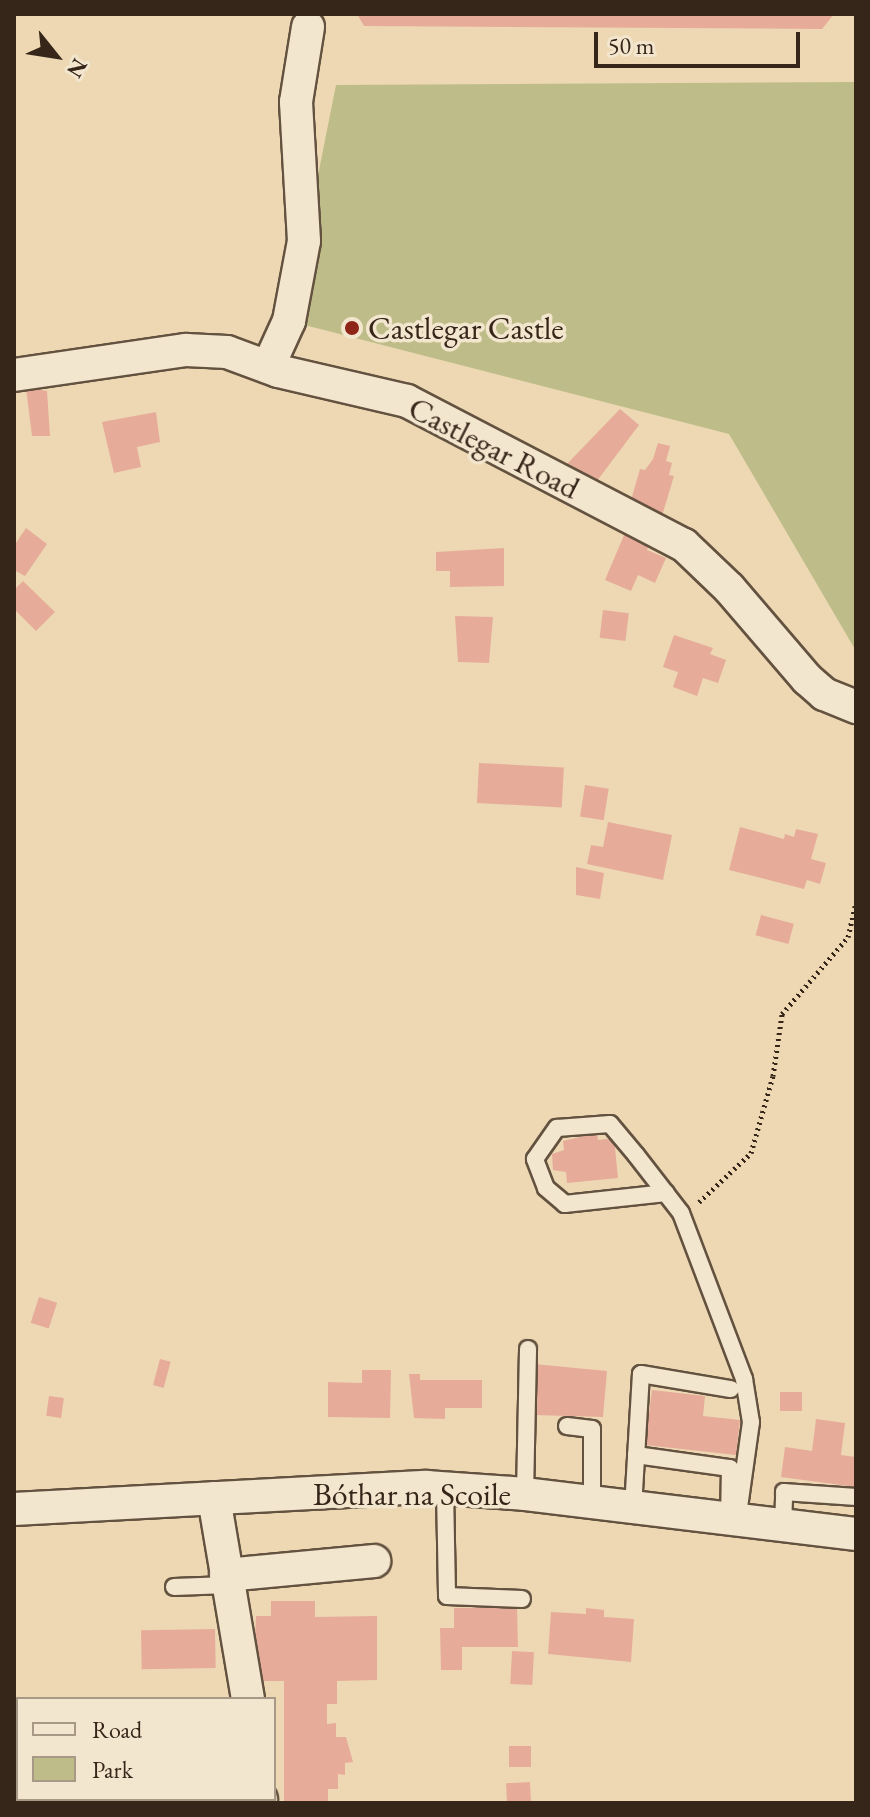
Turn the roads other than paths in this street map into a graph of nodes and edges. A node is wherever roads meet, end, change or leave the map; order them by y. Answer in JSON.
{"nodes":[{"id":1,"x":308,"y":27,"type":"dead end"},
{"id":2,"x":268,"y":367,"type":"junction"},
{"id":3,"x":14,"y":375,"type":"edge"},
{"id":4,"x":856,"y":707,"type":"edge"},
{"id":5,"x":666,"y":1193,"type":"junction"},
{"id":6,"x":528,"y":1349,"type":"dead end"},
{"id":7,"x":731,"y":1389,"type":"dead end"},
{"id":8,"x":567,"y":1426,"type":"dead end"},
{"id":9,"x":636,"y":1455,"type":"junction"},
{"id":10,"x":445,"y":1490,"type":"junction"},
{"id":11,"x":525,"y":1494,"type":"junction"},
{"id":12,"x":856,"y":1497,"type":"edge"},
{"id":13,"x":214,"y":1498,"type":"junction"},
{"id":14,"x":592,"y":1503,"type":"junction"},
{"id":15,"x":633,"y":1508,"type":"junction"},
{"id":16,"x":14,"y":1509,"type":"edge"},
{"id":17,"x":733,"y":1522,"type":"junction"},
{"id":18,"x":783,"y":1527,"type":"junction"},
{"id":19,"x":856,"y":1534,"type":"edge"},
{"id":20,"x":374,"y":1561,"type":"dead end"},
{"id":21,"x":227,"y":1580,"type":"junction"},
{"id":22,"x":174,"y":1587,"type":"dead end"},
{"id":23,"x":522,"y":1599,"type":"dead end"},
{"id":24,"x":248,"y":1697,"type":"edge"}],
"edges":[{"from":1,"to":2,"type":"street"},
{"from":2,"to":3,"type":"street","name":"Castlegar Road"},
{"from":2,"to":4,"type":"street","name":"Castlegar Road"},
{"from":5,"to":5,"type":"lane"},
{"from":5,"to":17,"type":"lane"},
{"from":6,"to":11,"type":"lane"},
{"from":7,"to":9,"type":"lane"},
{"from":8,"to":14,"type":"lane"},
{"from":9,"to":15,"type":"lane"},
{"from":9,"to":17,"type":"lane"},
{"from":10,"to":11,"type":"street","name":"Bóthar na Scoile"},
{"from":10,"to":13,"type":"street","name":"Bóthar na Scoile"},
{"from":10,"to":23,"type":"lane"},
{"from":11,"to":14,"type":"street","name":"Bóthar na Scoile"},
{"from":12,"to":18,"type":"lane"},
{"from":13,"to":16,"type":"street","name":"Bóthar na Scoile"},
{"from":13,"to":21,"type":"street"},
{"from":14,"to":15,"type":"street","name":"Bóthar na Scoile"},
{"from":15,"to":17,"type":"street","name":"Bóthar na Scoile"},
{"from":17,"to":18,"type":"street","name":"Bóthar na Scoile"},
{"from":18,"to":19,"type":"street","name":"Bóthar na Scoile"},
{"from":20,"to":21,"type":"street"},
{"from":21,"to":22,"type":"lane"},
{"from":21,"to":24,"type":"street"}]}
